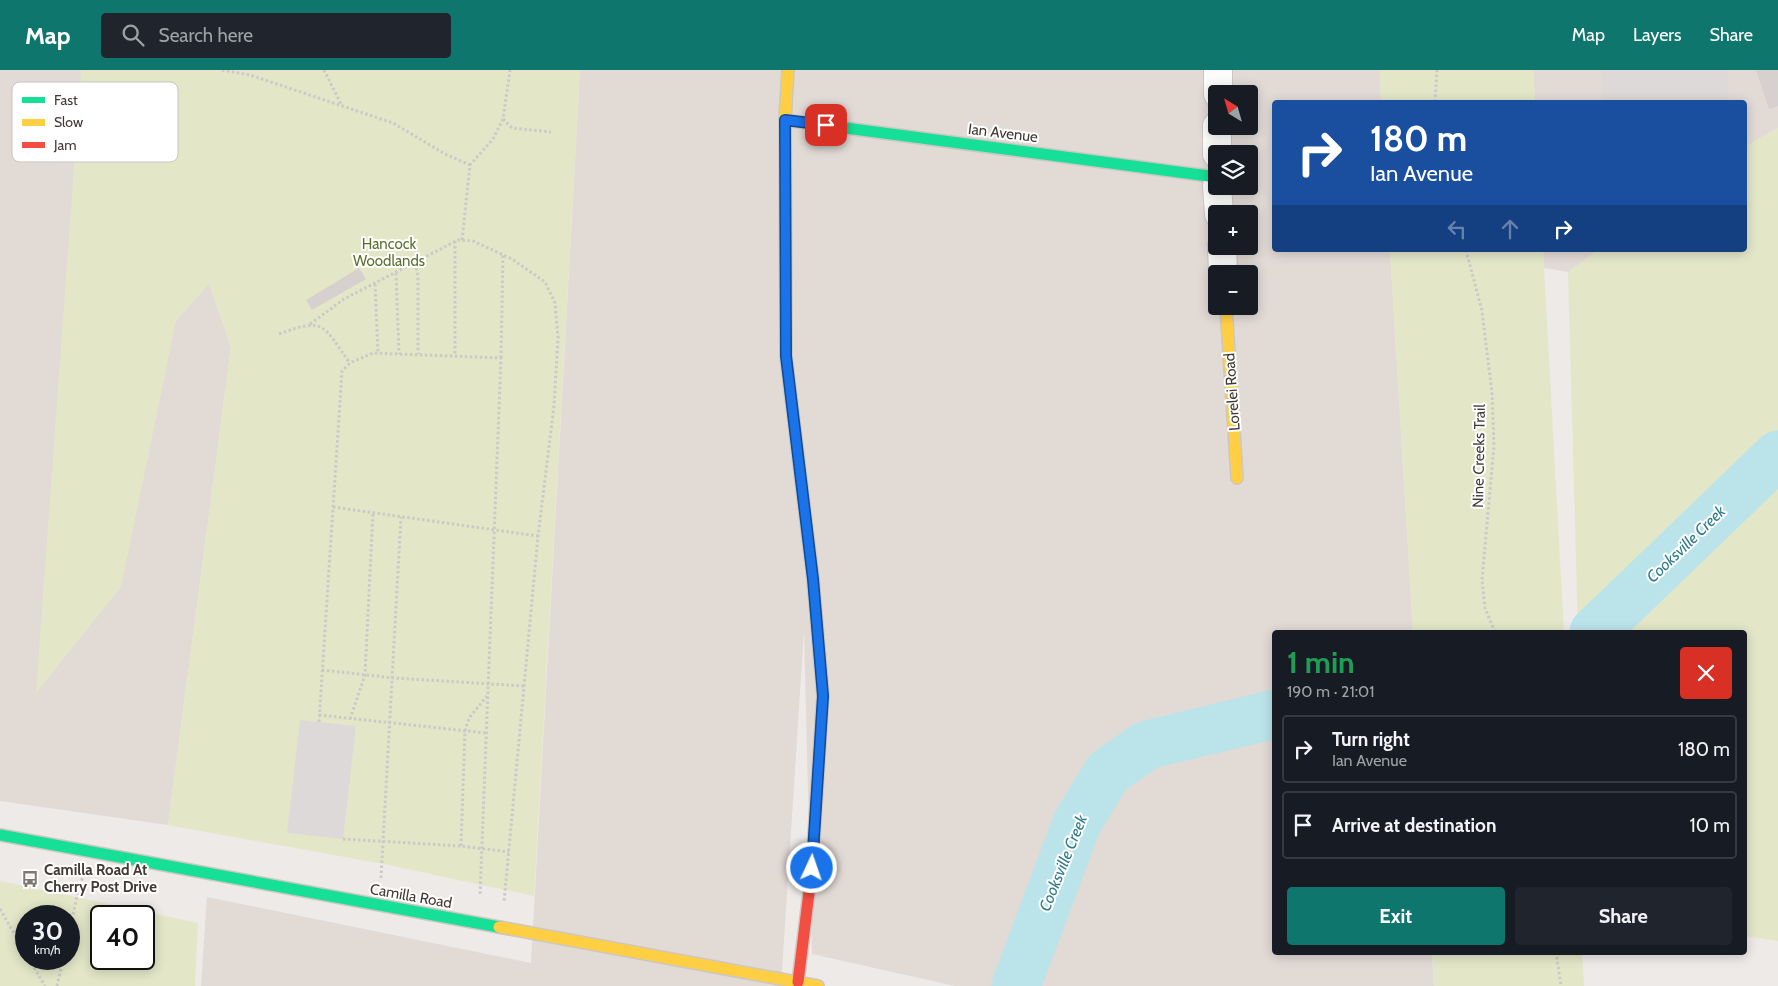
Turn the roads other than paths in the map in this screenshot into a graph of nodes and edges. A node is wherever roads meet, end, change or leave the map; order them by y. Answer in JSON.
{"nodes":[{"id":1,"x":788,"y":70,"type":"edge"},
{"id":2,"x":1218,"y":70,"type":"edge"},
{"id":3,"x":1218,"y":85,"type":"edge"},
{"id":4,"x":785,"y":120,"type":"junction"},
{"id":5,"x":1208,"y":176,"type":"edge"},
{"id":6,"x":1227,"y":315,"type":"edge"},
{"id":7,"x":1238,"y":478,"type":"dead end"},
{"id":8,"x":0,"y":835,"type":"edge"},
{"id":9,"x":798,"y":982,"type":"junction"},
{"id":10,"x":818,"y":986,"type":"edge"}],
"edges":[{"from":1,"to":4,"type":"street"},
{"from":2,"to":3,"type":"street"},
{"from":4,"to":5,"type":"street","name":"Ian Avenue"},
{"from":4,"to":9,"type":"street"},
{"from":6,"to":7,"type":"street","name":"Lorelei Road"},
{"from":8,"to":9,"type":"street","name":"Camilla Road"},
{"from":9,"to":10,"type":"street","name":"Camilla Road"}]}
